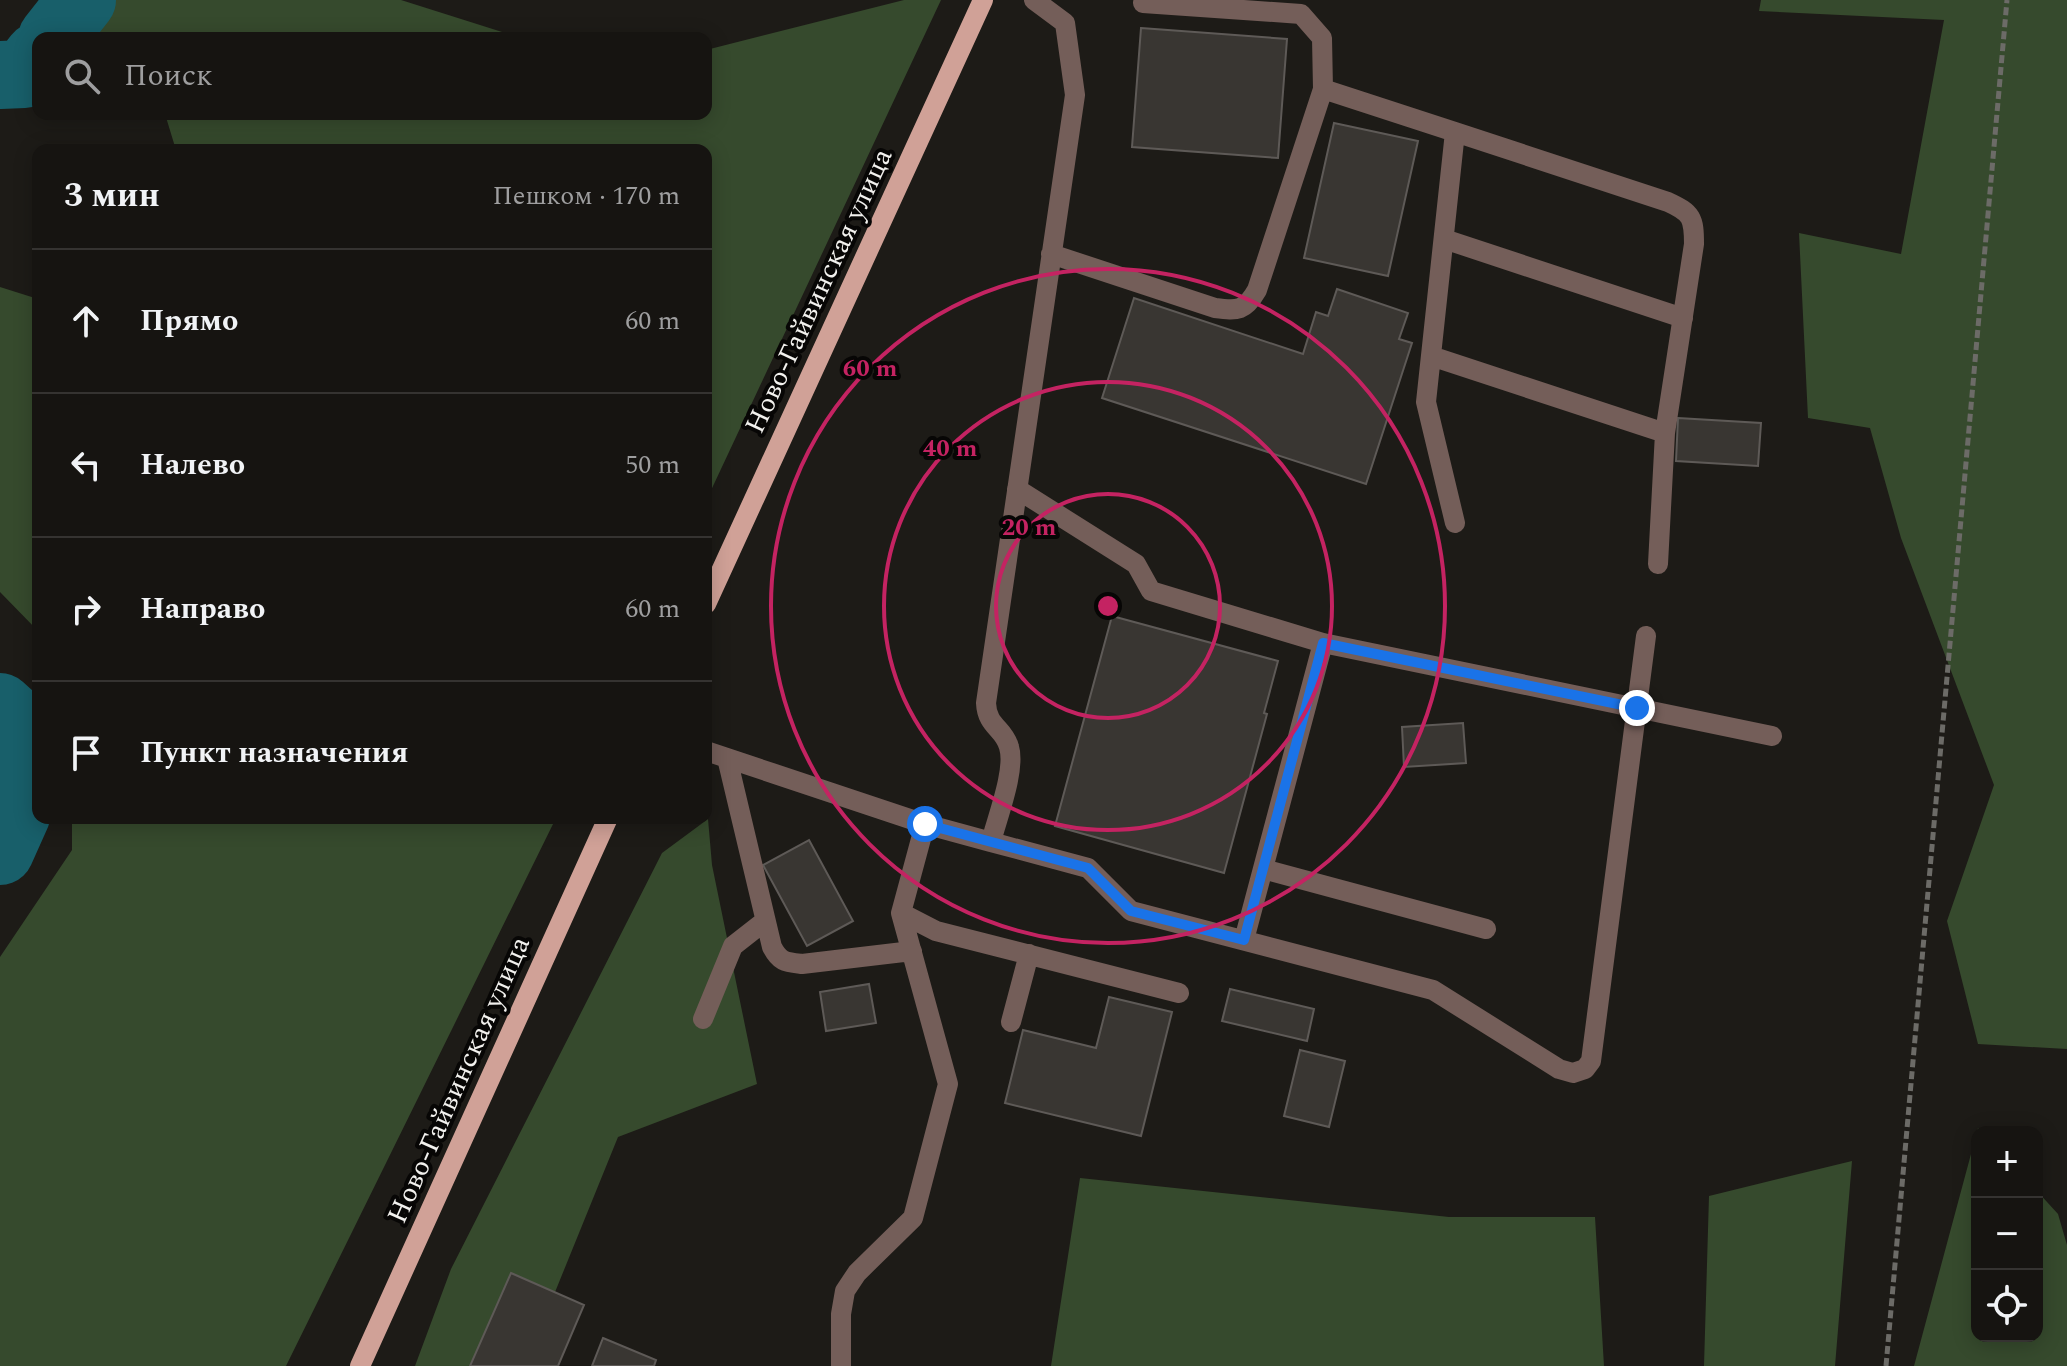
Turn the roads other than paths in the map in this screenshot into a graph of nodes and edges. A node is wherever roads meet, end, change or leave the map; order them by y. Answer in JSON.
{"nodes":[{"id":1,"x":983,"y":0,"type":"edge"},
{"id":2,"x":1034,"y":0,"type":"edge"},
{"id":3,"x":1143,"y":3,"type":"dead end"},
{"id":4,"x":1323,"y":89,"type":"junction"},
{"id":5,"x":1455,"y":132,"type":"junction"},
{"id":6,"x":1444,"y":239,"type":"junction"},
{"id":7,"x":1051,"y":254,"type":"junction"},
{"id":8,"x":1683,"y":318,"type":"junction"},
{"id":9,"x":1431,"y":356,"type":"junction"},
{"id":10,"x":1665,"y":433,"type":"junction"},
{"id":11,"x":1017,"y":489,"type":"junction"},
{"id":12,"x":1455,"y":523,"type":"dead end"},
{"id":13,"x":1658,"y":564,"type":"dead end"},
{"id":14,"x":712,"y":591,"type":"edge"},
{"id":15,"x":1646,"y":636,"type":"dead end"},
{"id":16,"x":1323,"y":643,"type":"junction"},
{"id":17,"x":1637,"y":708,"type":"junction"},
{"id":18,"x":1772,"y":736,"type":"dead end"},
{"id":19,"x":712,"y":753,"type":"edge"},
{"id":20,"x":727,"y":758,"type":"junction"},
{"id":21,"x":605,"y":824,"type":"edge"},
{"id":22,"x":925,"y":824,"type":"junction"},
{"id":23,"x":991,"y":842,"type":"junction"},
{"id":24,"x":1263,"y":869,"type":"junction"},
{"id":25,"x":901,"y":913,"type":"junction"},
{"id":26,"x":765,"y":921,"type":"junction"},
{"id":27,"x":1486,"y":929,"type":"dead end"},
{"id":28,"x":1244,"y":940,"type":"junction"},
{"id":29,"x":912,"y":951,"type":"junction"},
{"id":30,"x":1029,"y":954,"type":"junction"},
{"id":31,"x":1179,"y":993,"type":"dead end"},
{"id":32,"x":703,"y":1019,"type":"dead end"},
{"id":33,"x":1011,"y":1022,"type":"dead end"},
{"id":34,"x":360,"y":1366,"type":"edge"},
{"id":35,"x":841,"y":1366,"type":"edge"}],
"edges":[{"from":1,"to":14,"type":"main road","name":"Ново-Гайвинская улица"},
{"from":2,"to":7,"type":"lane"},
{"from":3,"to":4,"type":"lane"},
{"from":4,"to":5,"type":"lane"},
{"from":4,"to":7,"type":"lane"},
{"from":5,"to":6,"type":"lane"},
{"from":5,"to":8,"type":"lane"},
{"from":6,"to":8,"type":"lane"},
{"from":6,"to":9,"type":"lane"},
{"from":7,"to":11,"type":"lane"},
{"from":8,"to":10,"type":"lane"},
{"from":9,"to":10,"type":"lane"},
{"from":9,"to":12,"type":"lane"},
{"from":10,"to":13,"type":"lane"},
{"from":11,"to":16,"type":"lane"},
{"from":11,"to":23,"type":"lane"},
{"from":15,"to":17,"type":"lane"},
{"from":16,"to":17,"type":"lane"},
{"from":16,"to":24,"type":"lane"},
{"from":17,"to":18,"type":"lane"},
{"from":17,"to":28,"type":"lane"},
{"from":19,"to":20,"type":"lane"},
{"from":20,"to":22,"type":"lane"},
{"from":20,"to":26,"type":"lane"},
{"from":21,"to":34,"type":"main road","name":"Ново-Гайвинская улица"},
{"from":22,"to":23,"type":"lane"},
{"from":22,"to":25,"type":"lane"},
{"from":23,"to":28,"type":"lane"},
{"from":24,"to":27,"type":"lane"},
{"from":24,"to":28,"type":"lane"},
{"from":25,"to":29,"type":"lane"},
{"from":25,"to":30,"type":"lane"},
{"from":26,"to":29,"type":"lane"},
{"from":26,"to":32,"type":"lane"},
{"from":29,"to":35,"type":"lane"},
{"from":30,"to":31,"type":"lane"},
{"from":30,"to":33,"type":"lane"}]}
